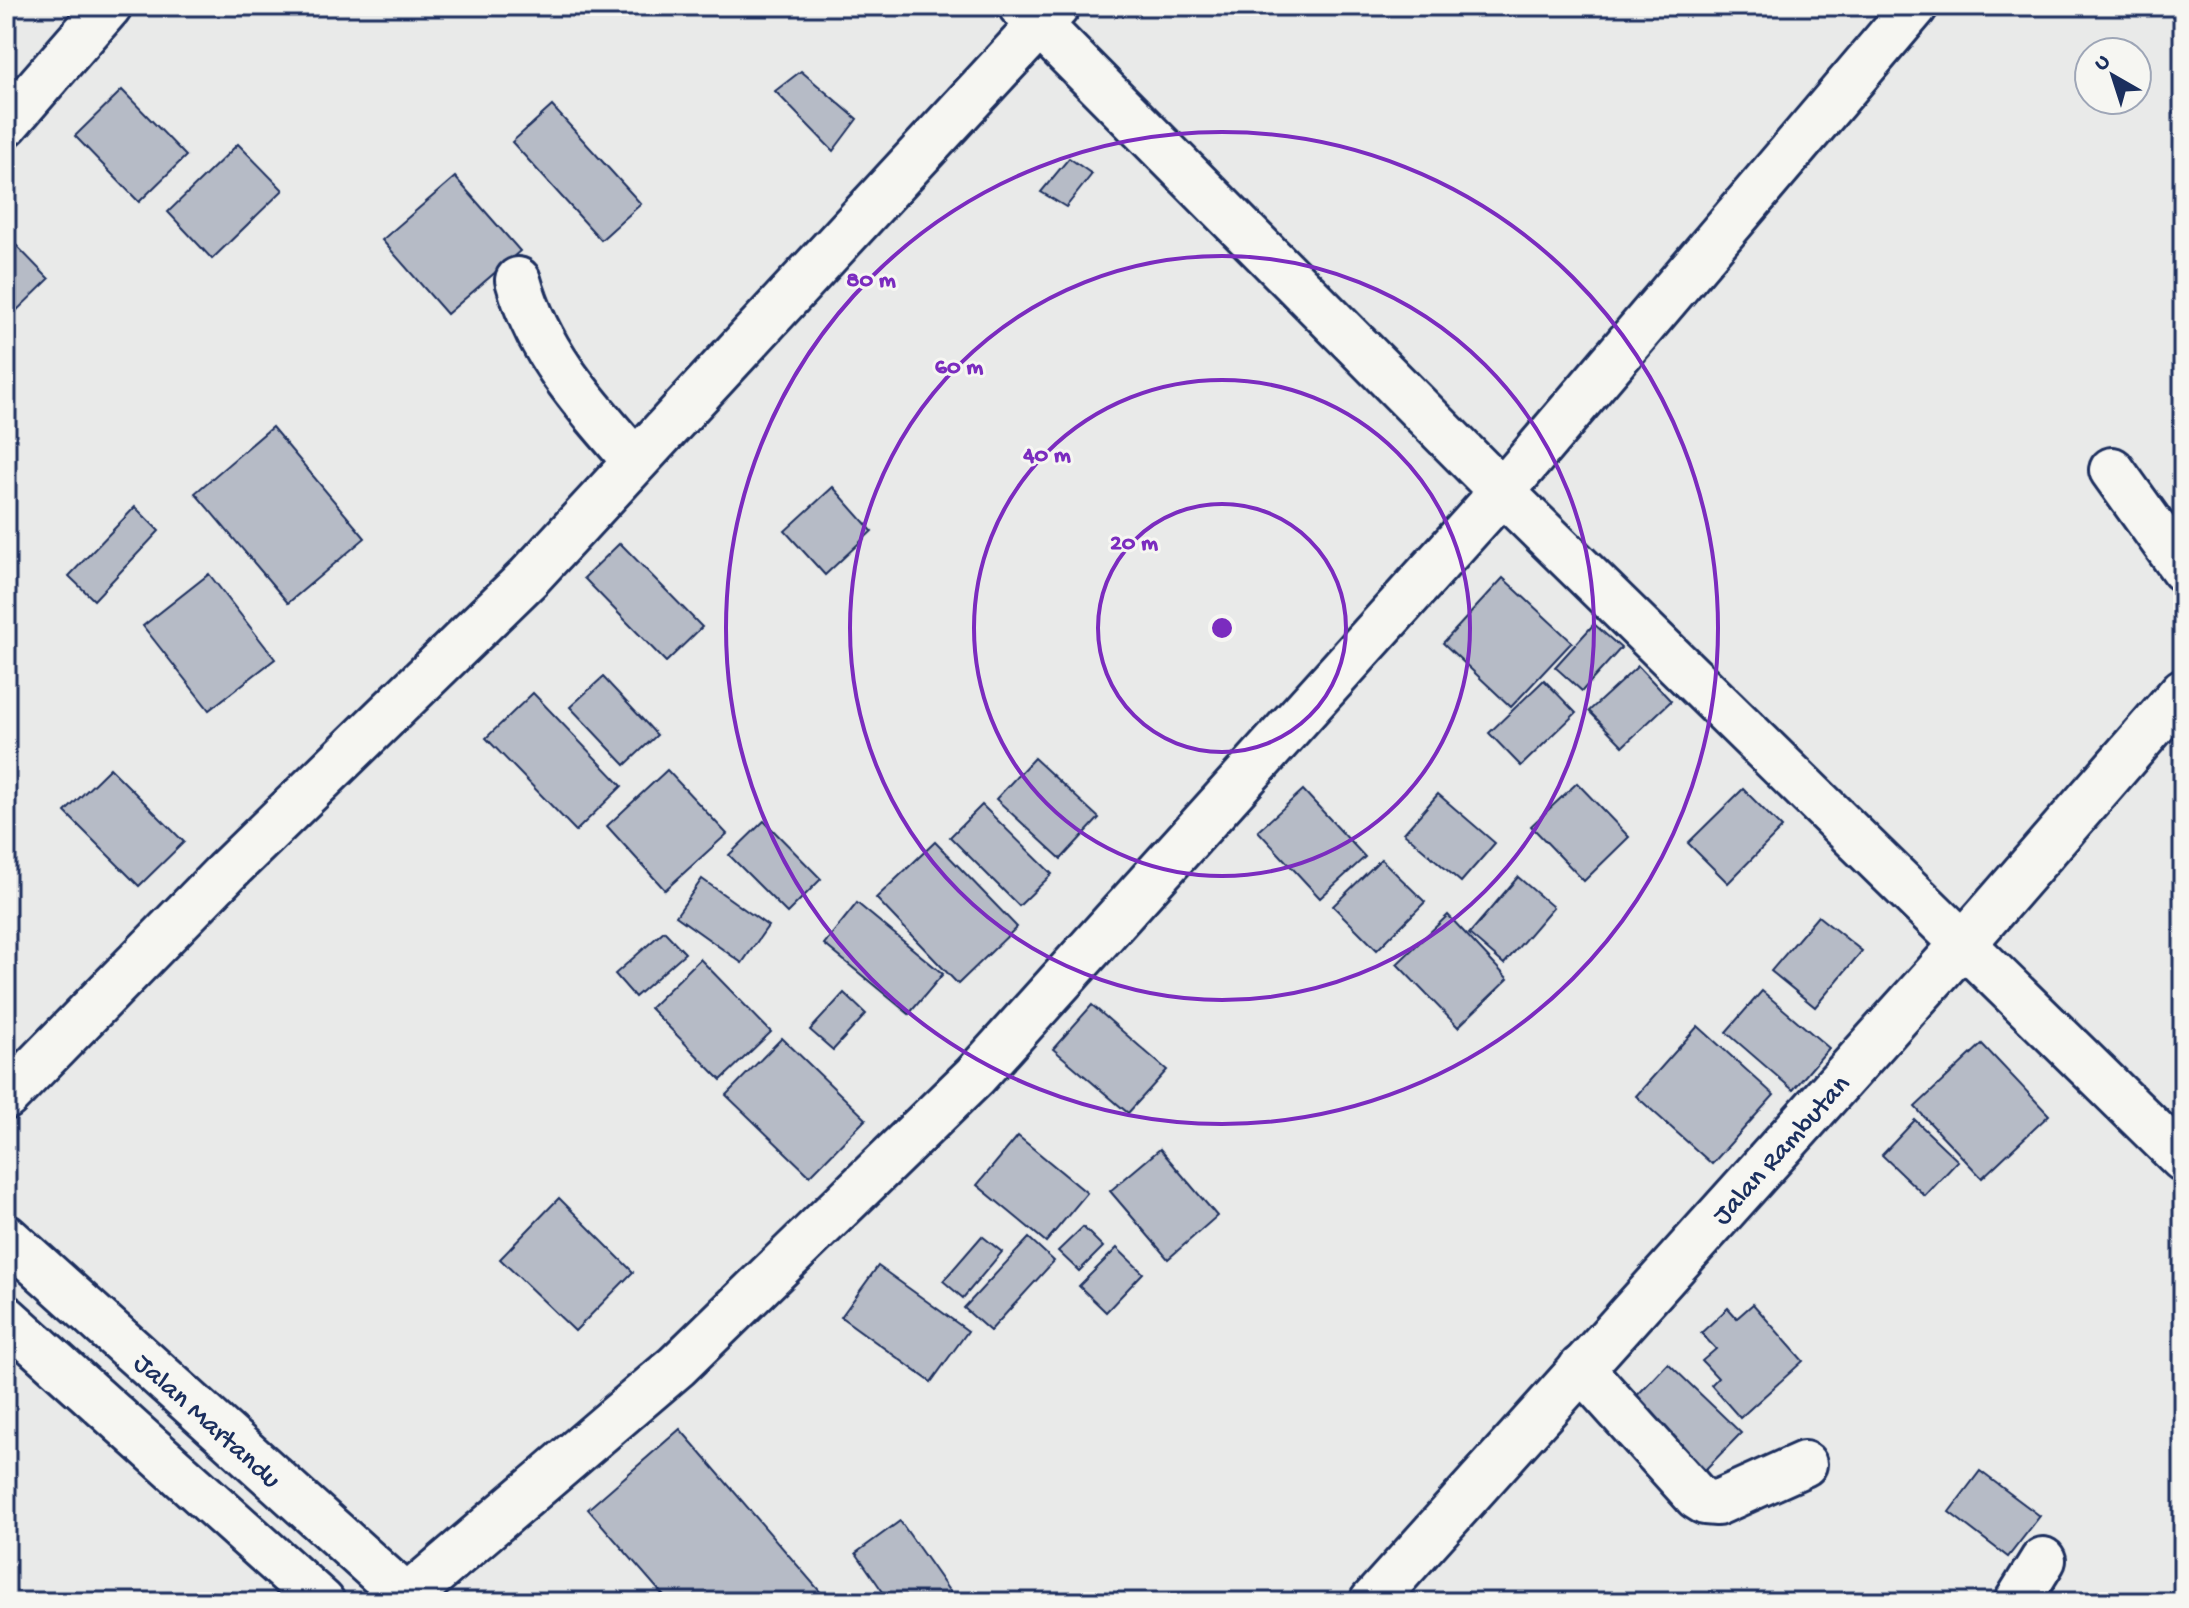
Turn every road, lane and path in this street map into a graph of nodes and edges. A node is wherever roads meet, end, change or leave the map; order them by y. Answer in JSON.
{"nodes":[{"id":1,"x":109,"y":6,"type":"edge"},
{"id":2,"x":1915,"y":6,"type":"edge"},
{"id":3,"x":1039,"y":12,"type":"edge"},
{"id":4,"x":6,"y":124,"type":"edge"},
{"id":5,"x":518,"y":280,"type":"dead end"},
{"id":6,"x":635,"y":461,"type":"junction"},
{"id":7,"x":2112,"y":470,"type":"dead end"},
{"id":8,"x":1502,"y":492,"type":"junction"},
{"id":9,"x":2183,"y":569,"type":"edge"},
{"id":10,"x":2183,"y":691,"type":"edge"},
{"id":11,"x":1964,"y":943,"type":"junction"},
{"id":12,"x":6,"y":1097,"type":"edge"},
{"id":13,"x":2183,"y":1159,"type":"edge"},
{"id":14,"x":6,"y":1237,"type":"edge"},
{"id":15,"x":6,"y":1318,"type":"edge"},
{"id":16,"x":1581,"y":1368,"type":"junction"},
{"id":17,"x":1804,"y":1464,"type":"dead end"},
{"id":18,"x":2043,"y":1560,"type":"dead end"},
{"id":19,"x":410,"y":1599,"type":"edge"},
{"id":20,"x":322,"y":1602,"type":"edge"},
{"id":21,"x":1372,"y":1602,"type":"edge"},
{"id":22,"x":2017,"y":1602,"type":"edge"}],
"edges":[{"from":1,"to":4,"type":"main road"},
{"from":2,"to":8,"type":"main road"},
{"from":3,"to":6,"type":"main road"},
{"from":3,"to":8,"type":"main road"},
{"from":5,"to":6,"type":"main road"},
{"from":6,"to":12,"type":"main road"},
{"from":7,"to":9,"type":"main road"},
{"from":8,"to":11,"type":"main road"},
{"from":8,"to":19,"type":"main road"},
{"from":10,"to":11,"type":"main road","name":"Jalan Rambutan"},
{"from":11,"to":13,"type":"main road"},
{"from":11,"to":16,"type":"main road","name":"Jalan Rambutan"},
{"from":14,"to":19,"type":"main road","name":"Jalan Martandu"},
{"from":15,"to":20,"type":"main road"},
{"from":16,"to":17,"type":"main road"},
{"from":16,"to":21,"type":"main road","name":"Jalan Rambutan"},
{"from":18,"to":22,"type":"main road"}]}
